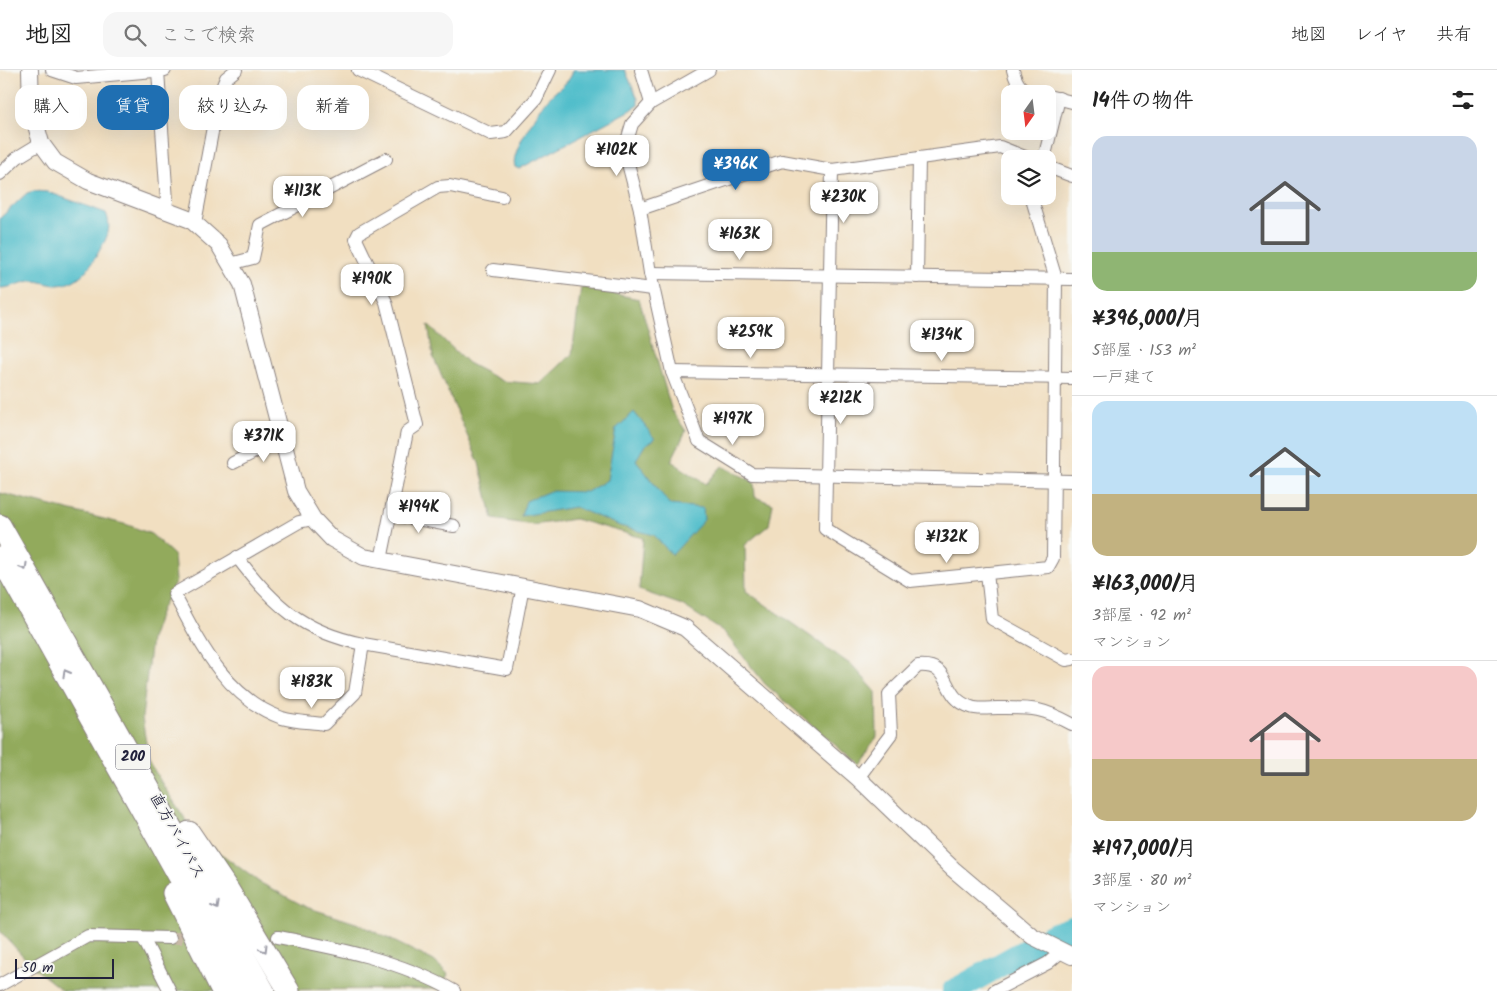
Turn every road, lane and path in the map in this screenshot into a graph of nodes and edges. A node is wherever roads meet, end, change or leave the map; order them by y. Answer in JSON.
{"nodes":[{"id":1,"x":30,"y":70,"type":"edge"},
{"id":2,"x":52,"y":70,"type":"edge"},
{"id":3,"x":162,"y":70,"type":"edge"},
{"id":4,"x":236,"y":70,"type":"edge"},
{"id":5,"x":358,"y":70,"type":"edge"},
{"id":6,"x":550,"y":70,"type":"edge"},
{"id":7,"x":641,"y":70,"type":"edge"},
{"id":8,"x":709,"y":70,"type":"edge"},
{"id":9,"x":1013,"y":70,"type":"edge"},
{"id":10,"x":1018,"y":85,"type":"edge"},
{"id":11,"x":1056,"y":98,"type":"edge"},
{"id":12,"x":1072,"y":102,"type":"edge"},
{"id":13,"x":651,"y":103,"type":"junction"},
{"id":14,"x":41,"y":143,"type":"junction"},
{"id":15,"x":1008,"y":150,"type":"edge"},
{"id":16,"x":386,"y":158,"type":"dead end"},
{"id":17,"x":918,"y":158,"type":"junction"},
{"id":18,"x":832,"y":170,"type":"junction"},
{"id":19,"x":1056,"y":170,"type":"edge"},
{"id":20,"x":0,"y":174,"type":"edge"},
{"id":21,"x":1072,"y":176,"type":"edge"},
{"id":22,"x":502,"y":197,"type":"dead end"},
{"id":23,"x":1034,"y":205,"type":"edge"},
{"id":24,"x":640,"y":209,"type":"junction"},
{"id":25,"x":165,"y":210,"type":"junction"},
{"id":26,"x":195,"y":223,"type":"junction"},
{"id":27,"x":230,"y":264,"type":"junction"},
{"id":28,"x":493,"y":270,"type":"dead end"},
{"id":29,"x":650,"y":273,"type":"junction"},
{"id":30,"x":829,"y":277,"type":"junction"},
{"id":31,"x":917,"y":277,"type":"junction"},
{"id":32,"x":1056,"y":279,"type":"junction"},
{"id":33,"x":1072,"y":279,"type":"edge"},
{"id":34,"x":653,"y":289,"type":"junction"},
{"id":35,"x":672,"y":372,"type":"junction"},
{"id":36,"x":828,"y":374,"type":"junction"},
{"id":37,"x":1054,"y":378,"type":"junction"},
{"id":38,"x":1072,"y":378,"type":"edge"},
{"id":39,"x":282,"y":438,"type":"junction"},
{"id":40,"x":233,"y":463,"type":"dead end"},
{"id":41,"x":826,"y":476,"type":"junction"},
{"id":42,"x":1053,"y":481,"type":"junction"},
{"id":43,"x":1072,"y":481,"type":"edge"},
{"id":44,"x":390,"y":514,"type":"junction"},
{"id":45,"x":312,"y":519,"type":"junction"},
{"id":46,"x":0,"y":524,"type":"edge"},
{"id":47,"x":454,"y":526,"type":"dead end"},
{"id":48,"x":0,"y":557,"type":"edge"},
{"id":49,"x":237,"y":557,"type":"junction"},
{"id":50,"x":381,"y":560,"type":"junction"},
{"id":51,"x":987,"y":573,"type":"junction"},
{"id":52,"x":523,"y":586,"type":"junction"},
{"id":53,"x":363,"y":644,"type":"junction"},
{"id":54,"x":1072,"y":659,"type":"edge"},
{"id":55,"x":93,"y":704,"type":"junction"},
{"id":56,"x":1072,"y":724,"type":"edge"},
{"id":57,"x":858,"y":778,"type":"junction"},
{"id":58,"x":278,"y":937,"type":"dead end"},
{"id":59,"x":143,"y":938,"type":"junction"},
{"id":60,"x":170,"y":938,"type":"tunnel mouth"},
{"id":61,"x":1067,"y":954,"type":"edge"},
{"id":62,"x":0,"y":985,"type":"edge"},
{"id":63,"x":170,"y":991,"type":"edge"},
{"id":64,"x":222,"y":991,"type":"edge"},
{"id":65,"x":243,"y":991,"type":"edge"},
{"id":66,"x":264,"y":991,"type":"edge"},
{"id":67,"x":289,"y":991,"type":"edge"},
{"id":68,"x":454,"y":991,"type":"edge"},
{"id":69,"x":994,"y":991,"type":"edge"}],
"edges":[{"from":1,"to":14,"type":"street"},
{"from":2,"to":3,"type":"street"},
{"from":3,"to":25,"type":"street"},
{"from":4,"to":26,"type":"street"},
{"from":5,"to":6,"type":"street"},
{"from":7,"to":13,"type":"street"},
{"from":8,"to":13,"type":"street"},
{"from":9,"to":10,"type":"street"},
{"from":11,"to":12,"type":"street"},
{"from":13,"to":24,"type":"street"},
{"from":14,"to":20,"type":"street"},
{"from":14,"to":25,"type":"street"},
{"from":15,"to":17,"type":"street"},
{"from":16,"to":27,"type":"street"},
{"from":17,"to":18,"type":"street"},
{"from":17,"to":31,"type":"street"},
{"from":18,"to":24,"type":"street"},
{"from":18,"to":30,"type":"street"},
{"from":19,"to":21,"type":"street"},
{"from":22,"to":44,"type":"street"},
{"from":23,"to":32,"type":"street"},
{"from":24,"to":29,"type":"street"},
{"from":25,"to":26,"type":"street"},
{"from":26,"to":27,"type":"street"},
{"from":27,"to":39,"type":"street"},
{"from":28,"to":34,"type":"street"},
{"from":29,"to":30,"type":"street"},
{"from":29,"to":34,"type":"street"},
{"from":30,"to":31,"type":"street"},
{"from":30,"to":36,"type":"street"},
{"from":31,"to":32,"type":"street"},
{"from":32,"to":33,"type":"street"},
{"from":32,"to":37,"type":"street"},
{"from":34,"to":35,"type":"street"},
{"from":35,"to":36,"type":"street"},
{"from":35,"to":41,"type":"street"},
{"from":36,"to":37,"type":"street"},
{"from":36,"to":41,"type":"street"},
{"from":37,"to":38,"type":"street"},
{"from":37,"to":42,"type":"street"},
{"from":39,"to":40,"type":"street"},
{"from":39,"to":45,"type":"street"},
{"from":41,"to":42,"type":"street"},
{"from":41,"to":51,"type":"street"},
{"from":42,"to":43,"type":"street"},
{"from":42,"to":51,"type":"street"},
{"from":44,"to":47,"type":"street"},
{"from":44,"to":50,"type":"street"},
{"from":45,"to":49,"type":"street"},
{"from":45,"to":50,"type":"street"},
{"from":46,"to":55,"type":"highway","name":"直方バイパス","number":"200","one_way":true},
{"from":55,"to":48,"type":"highway","name":"直方バイパス","number":"200","one_way":true},
{"from":49,"to":53,"type":"street"},
{"from":49,"to":53,"type":"street"},
{"from":50,"to":52,"type":"street"},
{"from":51,"to":54,"type":"street"},
{"from":52,"to":53,"type":"street"},
{"from":52,"to":57,"type":"street"},
{"from":55,"to":64,"type":"highway"},
{"from":55,"to":65,"type":"highway","name":"直方バイパス","number":"200"},
{"from":55,"to":66,"type":"highway","name":"直方バイパス","number":"200","one_way":true},
{"from":55,"to":67,"type":"highway","one_way":true},
{"from":56,"to":57,"type":"street"},
{"from":57,"to":61,"type":"street"},
{"from":58,"to":68,"type":"street"},
{"from":59,"to":60,"type":"street"},
{"from":59,"to":62,"type":"street"},
{"from":59,"to":63,"type":"street"},
{"from":61,"to":69,"type":"street"}]}
